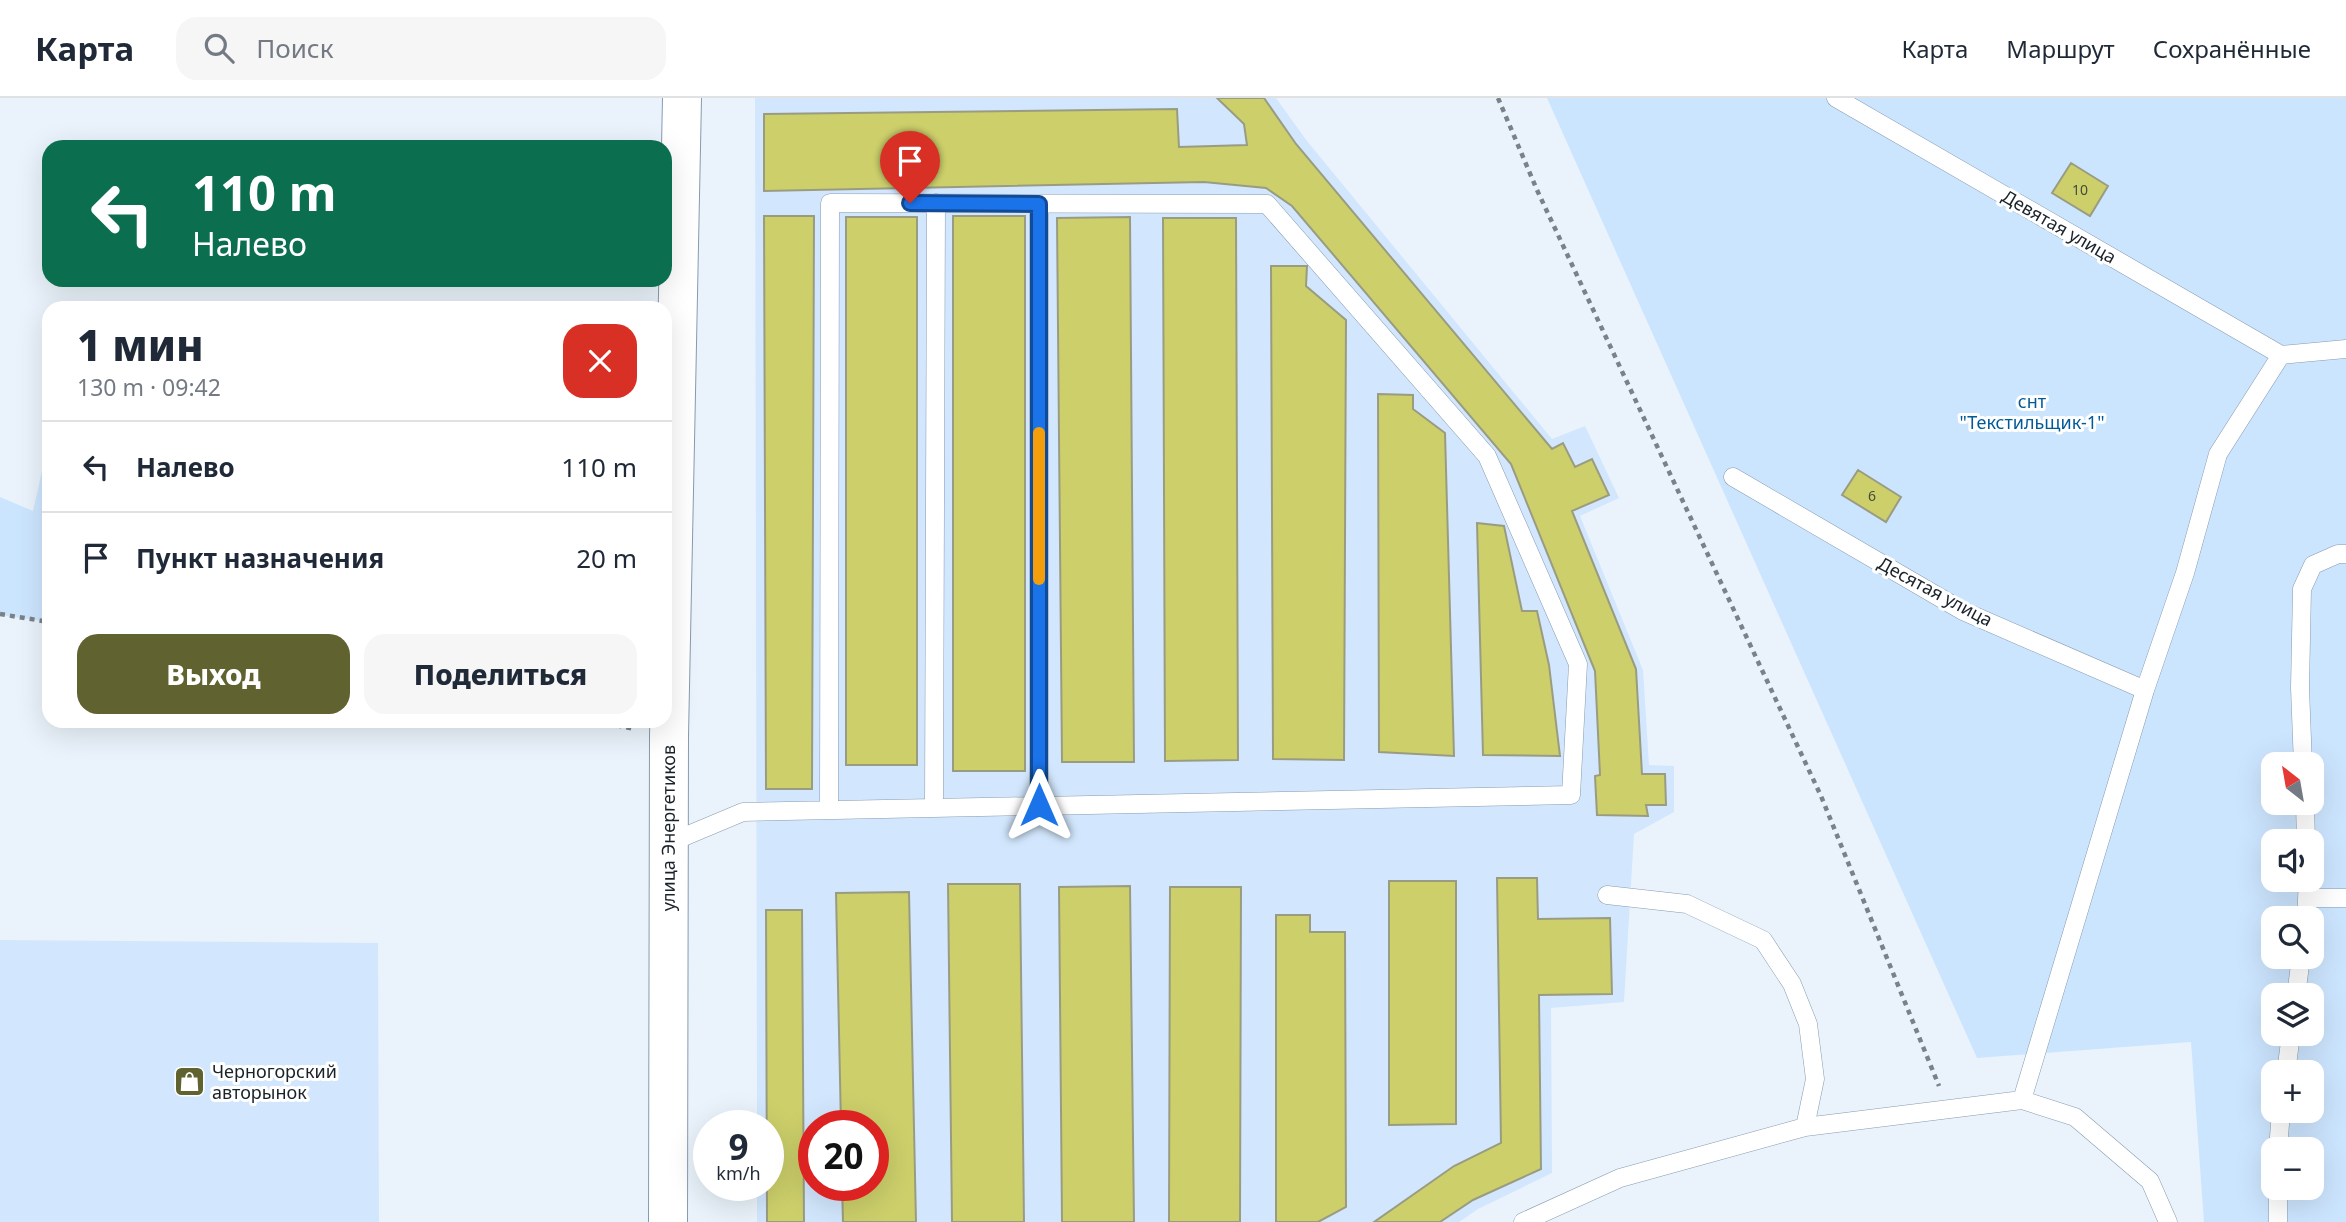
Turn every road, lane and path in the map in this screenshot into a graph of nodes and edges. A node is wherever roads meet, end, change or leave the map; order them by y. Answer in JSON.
{"nodes":[{"id":1,"x":682,"y":98,"type":"edge"},
{"id":2,"x":1498,"y":98,"type":"edge"},
{"id":3,"x":1836,"y":98,"type":"edge"},
{"id":4,"x":936,"y":203,"type":"junction"},
{"id":5,"x":1039,"y":204,"type":"junction"},
{"id":6,"x":2346,"y":348,"type":"edge"},
{"id":7,"x":2281,"y":355,"type":"junction"},
{"id":8,"x":1733,"y":477,"type":"dead end"},
{"id":9,"x":2342,"y":554,"type":"edge"},
{"id":10,"x":0,"y":614,"type":"edge"},
{"id":11,"x":42,"y":621,"type":"edge"},
{"id":12,"x":672,"y":671,"type":"edge"},
{"id":13,"x":2145,"y":690,"type":"junction"},
{"id":14,"x":671,"y":728,"type":"edge"},
{"id":15,"x":2302,"y":752,"type":"edge"},
{"id":16,"x":1039,"y":805,"type":"junction"},
{"id":17,"x":934,"y":807,"type":"junction"},
{"id":18,"x":830,"y":809,"type":"junction"},
{"id":19,"x":669,"y":843,"type":"junction"},
{"id":20,"x":2321,"y":892,"type":"edge"},
{"id":21,"x":1607,"y":895,"type":"dead end"},
{"id":22,"x":2346,"y":898,"type":"edge"},
{"id":23,"x":2022,"y":1100,"type":"junction"},
{"id":24,"x":1949,"y":1109,"type":"junction"},
{"id":25,"x":1805,"y":1127,"type":"junction"},
{"id":26,"x":2278,"y":1200,"type":"edge"},
{"id":27,"x":668,"y":1222,"type":"edge"},
{"id":28,"x":1523,"y":1222,"type":"edge"},
{"id":29,"x":2168,"y":1222,"type":"edge"},
{"id":30,"x":2278,"y":1222,"type":"edge"}],
"edges":[{"from":1,"to":12,"type":"main road","name":"улица Энергетиков"},
{"from":2,"to":24,"type":"path"},
{"from":3,"to":7,"type":"lane","name":"Девятая улица"},
{"from":4,"to":5,"type":"lane"},
{"from":4,"to":17,"type":"lane"},
{"from":4,"to":18,"type":"lane"},
{"from":5,"to":16,"type":"lane"},
{"from":5,"to":16,"type":"lane"},
{"from":6,"to":7,"type":"lane"},
{"from":7,"to":13,"type":"lane"},
{"from":8,"to":13,"type":"lane","name":"Десятая улица"},
{"from":9,"to":15,"type":"lane"},
{"from":10,"to":11,"type":"path"},
{"from":13,"to":23,"type":"lane"},
{"from":14,"to":19,"type":"main road","name":"улица Энергетиков"},
{"from":16,"to":17,"type":"lane"},
{"from":17,"to":18,"type":"lane"},
{"from":18,"to":19,"type":"lane"},
{"from":19,"to":27,"type":"main road","name":"улица Энергетиков"},
{"from":20,"to":22,"type":"lane"},
{"from":21,"to":25,"type":"lane"},
{"from":23,"to":24,"type":"lane"},
{"from":23,"to":29,"type":"lane"},
{"from":24,"to":25,"type":"lane"},
{"from":25,"to":28,"type":"lane"},
{"from":26,"to":30,"type":"lane"}]}
